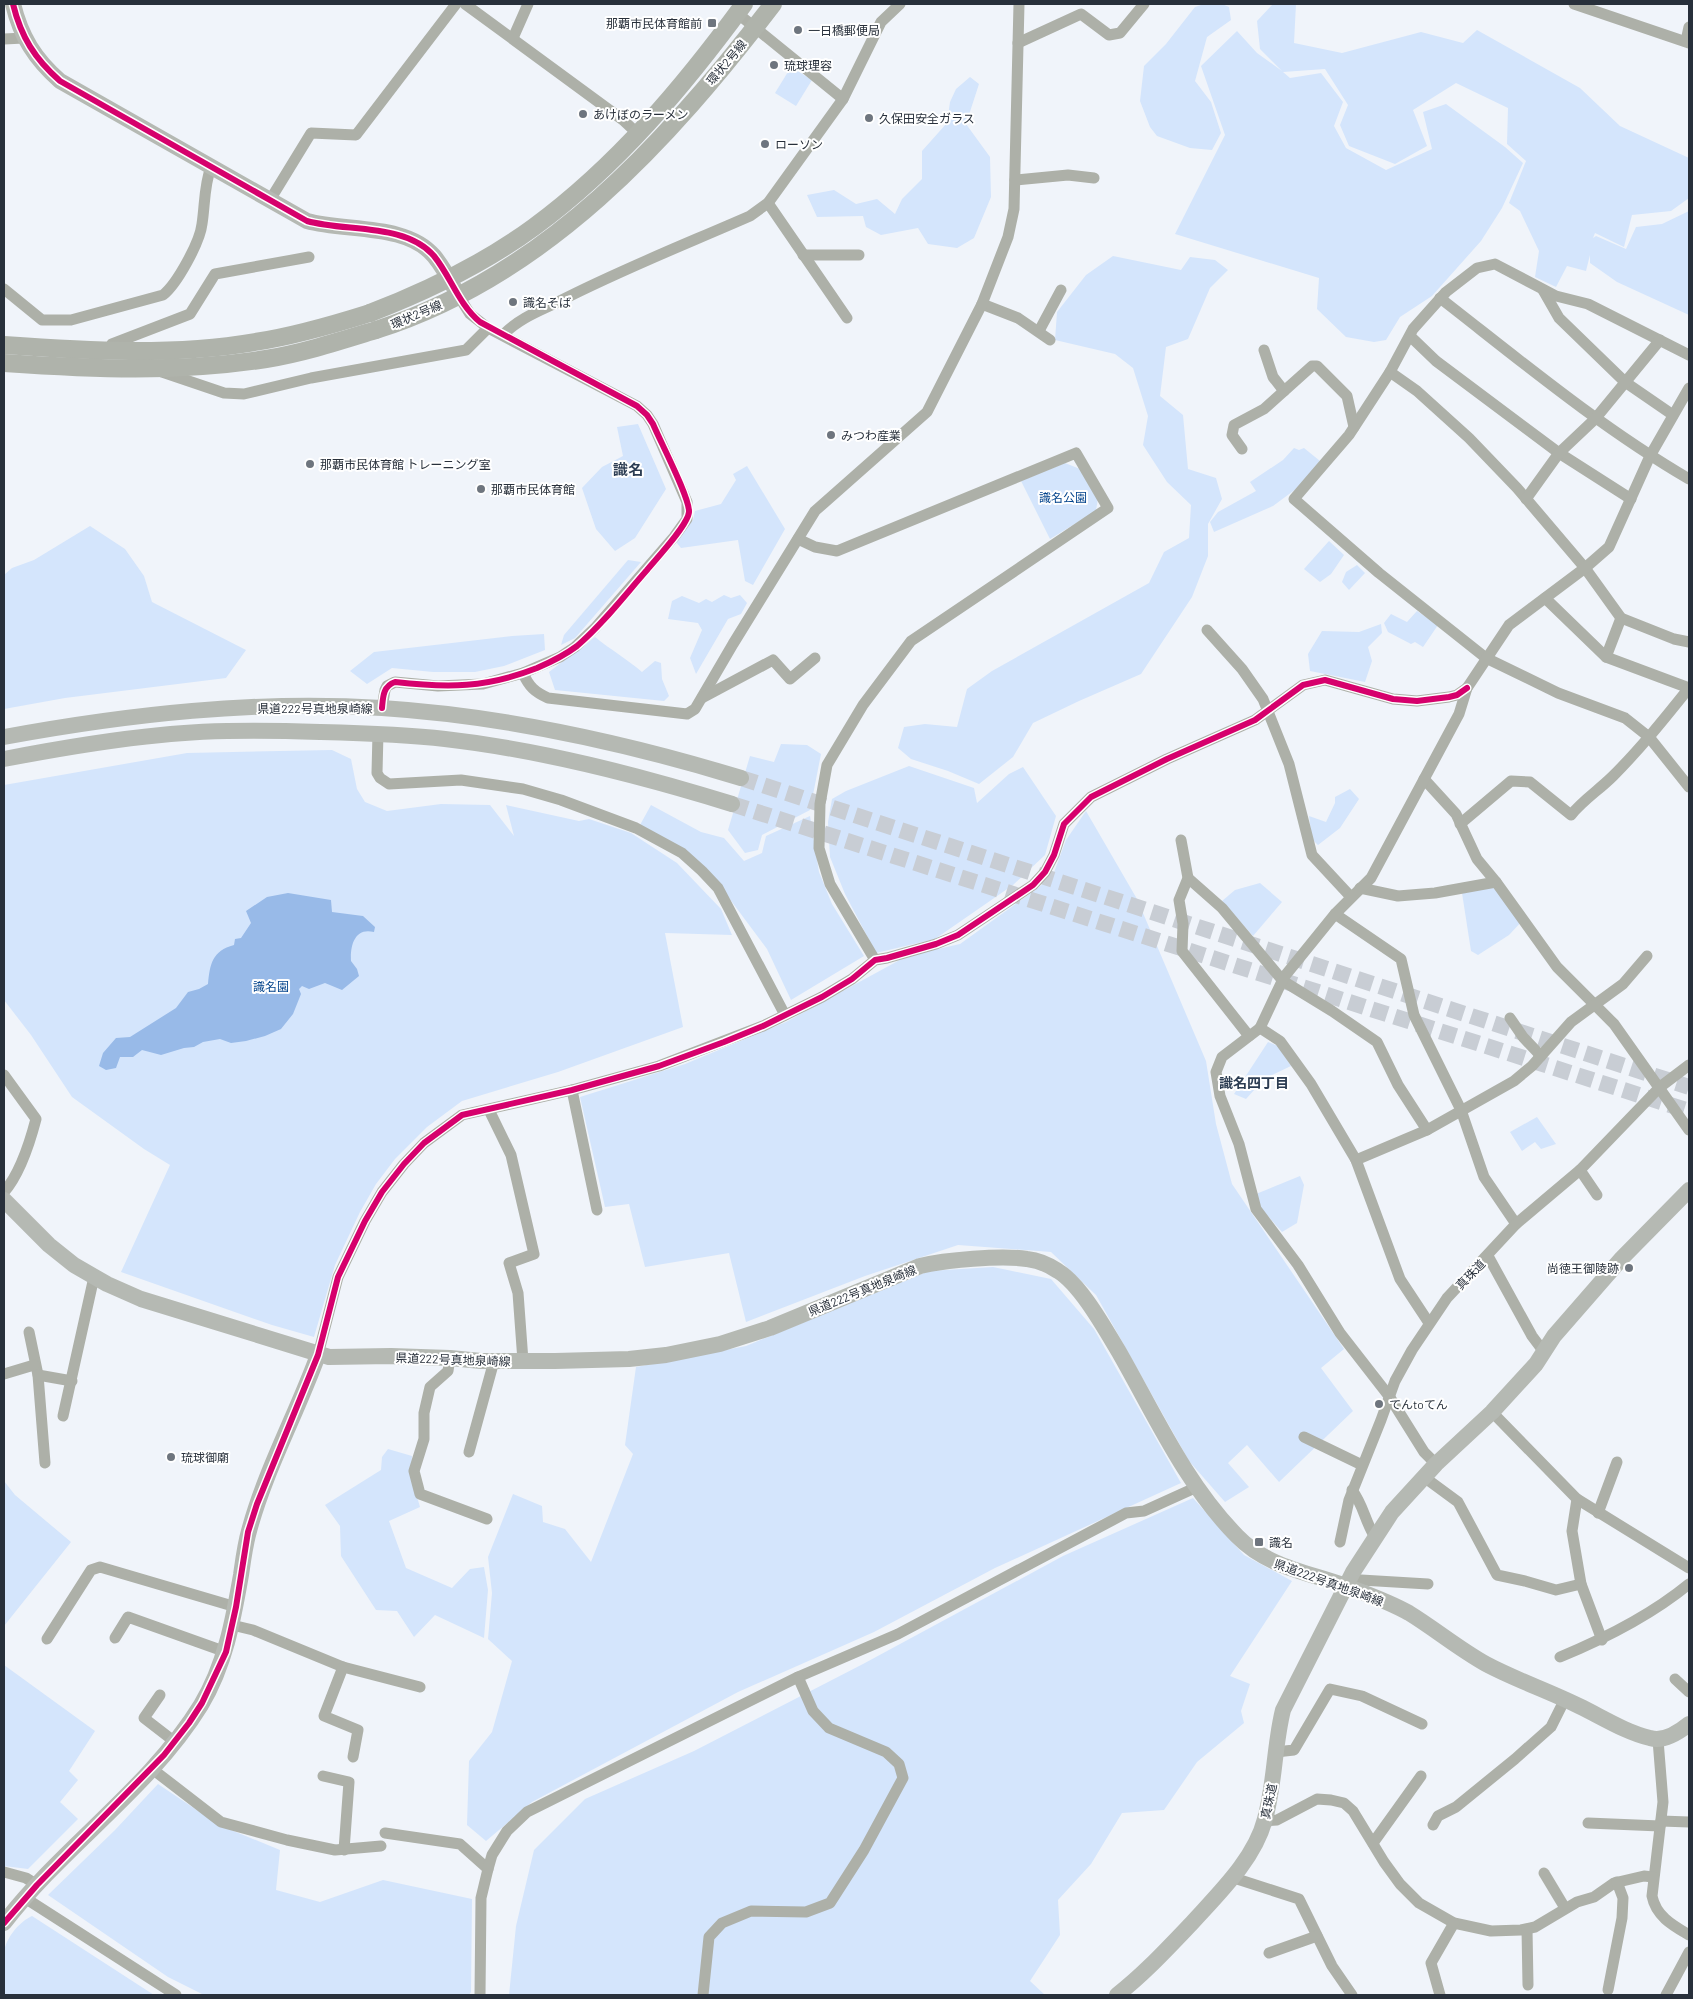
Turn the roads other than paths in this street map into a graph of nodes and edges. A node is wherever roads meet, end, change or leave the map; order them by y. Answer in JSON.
{"nodes":[{"id":1,"x":13,"y":4,"type":"edge"},
{"id":2,"x":456,"y":4,"type":"edge"},
{"id":3,"x":465,"y":4,"type":"edge"},
{"id":4,"x":528,"y":4,"type":"edge"},
{"id":5,"x":773,"y":4,"type":"edge"},
{"id":6,"x":900,"y":4,"type":"edge"},
{"id":7,"x":1019,"y":4,"type":"edge"},
{"id":8,"x":1144,"y":4,"type":"edge"},
{"id":9,"x":1574,"y":4,"type":"edge"},
{"id":10,"x":741,"y":8,"type":"edge"},
{"id":11,"x":755,"y":27,"type":"junction"},
{"id":12,"x":1689,"y":28,"type":"edge"},
{"id":13,"x":24,"y":38,"type":"junction"},
{"id":14,"x":513,"y":38,"type":"junction"},
{"id":15,"x":4,"y":39,"type":"edge"},
{"id":16,"x":1687,"y":42,"type":"edge"},
{"id":17,"x":1018,"y":43,"type":"junction"},
{"id":18,"x":843,"y":99,"type":"junction"},
{"id":19,"x":638,"y":134,"type":"junction"},
{"id":20,"x":211,"y":167,"type":"junction"},
{"id":21,"x":1094,"y":178,"type":"dead end"},
{"id":22,"x":1015,"y":180,"type":"junction"},
{"id":23,"x":270,"y":200,"type":"junction"},
{"id":24,"x":768,"y":203,"type":"junction"},
{"id":25,"x":859,"y":254,"type":"dead end"},
{"id":26,"x":803,"y":255,"type":"junction"},
{"id":27,"x":309,"y":256,"type":"dead end"},
{"id":28,"x":448,"y":278,"type":"junction"},
{"id":29,"x":4,"y":289,"type":"edge"},
{"id":30,"x":1061,"y":290,"type":"dead end"},
{"id":31,"x":1543,"y":290,"type":"junction"},
{"id":32,"x":458,"y":296,"type":"junction"},
{"id":33,"x":1440,"y":298,"type":"junction"},
{"id":34,"x":982,"y":304,"type":"junction"},
{"id":35,"x":847,"y":318,"type":"dead end"},
{"id":36,"x":488,"y":328,"type":"junction"},
{"id":37,"x":1039,"y":331,"type":"junction"},
{"id":38,"x":503,"y":335,"type":"junction"},
{"id":39,"x":1410,"y":336,"type":"junction"},
{"id":40,"x":1050,"y":340,"type":"dead end"},
{"id":41,"x":1660,"y":340,"type":"junction"},
{"id":42,"x":4,"y":346,"type":"edge"},
{"id":43,"x":1264,"y":350,"type":"dead end"},
{"id":44,"x":1689,"y":355,"type":"edge"},
{"id":45,"x":4,"y":363,"type":"edge"},
{"id":46,"x":1390,"y":372,"type":"junction"},
{"id":47,"x":1625,"y":382,"type":"junction"},
{"id":48,"x":1689,"y":388,"type":"edge"},
{"id":49,"x":1284,"y":391,"type":"junction"},
{"id":50,"x":1674,"y":415,"type":"junction"},
{"id":51,"x":1595,"y":419,"type":"junction"},
{"id":52,"x":1354,"y":427,"type":"junction"},
{"id":53,"x":1242,"y":449,"type":"dead end"},
{"id":54,"x":1559,"y":453,"type":"junction"},
{"id":55,"x":1650,"y":456,"type":"junction"},
{"id":56,"x":1689,"y":479,"type":"edge"},
{"id":57,"x":1526,"y":499,"type":"junction"},
{"id":58,"x":1631,"y":499,"type":"junction"},
{"id":59,"x":798,"y":539,"type":"junction"},
{"id":60,"x":1584,"y":568,"type":"junction"},
{"id":61,"x":1545,"y":598,"type":"junction"},
{"id":62,"x":1622,"y":618,"type":"junction"},
{"id":63,"x":1207,"y":630,"type":"dead end"},
{"id":64,"x":1689,"y":642,"type":"edge"},
{"id":65,"x":1606,"y":657,"type":"junction"},
{"id":66,"x":814,"y":658,"type":"dead end"},
{"id":67,"x":1486,"y":658,"type":"junction"},
{"id":68,"x":524,"y":673,"type":"junction"},
{"id":69,"x":1467,"y":688,"type":"junction"},
{"id":70,"x":702,"y":698,"type":"junction"},
{"id":71,"x":382,"y":708,"type":"junction"},
{"id":72,"x":1268,"y":710,"type":"junction"},
{"id":73,"x":378,"y":733,"type":"junction"},
{"id":74,"x":4,"y":737,"type":"edge"},
{"id":75,"x":1649,"y":737,"type":"junction"},
{"id":76,"x":4,"y":759,"type":"edge"},
{"id":77,"x":740,"y":778,"type":"tunnel mouth"},
{"id":78,"x":1424,"y":779,"type":"junction"},
{"id":79,"x":1689,"y":787,"type":"edge"},
{"id":80,"x":732,"y":804,"type":"tunnel mouth"},
{"id":81,"x":1460,"y":824,"type":"junction"},
{"id":82,"x":1181,"y":840,"type":"dead end"},
{"id":83,"x":1188,"y":878,"type":"junction"},
{"id":84,"x":1496,"y":882,"type":"junction"},
{"id":85,"x":1360,"y":888,"type":"junction"},
{"id":86,"x":1352,"y":897,"type":"junction"},
{"id":87,"x":1335,"y":914,"type":"junction"},
{"id":88,"x":1647,"y":956,"type":"dead end"},
{"id":89,"x":875,"y":960,"type":"junction"},
{"id":90,"x":1283,"y":980,"type":"junction"},
{"id":91,"x":1593,"y":1005,"type":"junction"},
{"id":92,"x":785,"y":1015,"type":"junction"},
{"id":93,"x":1510,"y":1018,"type":"dead end"},
{"id":94,"x":1260,"y":1028,"type":"junction"},
{"id":95,"x":1250,"y":1036,"type":"junction"},
{"id":96,"x":1541,"y":1056,"type":"junction"},
{"id":97,"x":1689,"y":1065,"type":"edge"},
{"id":98,"x":4,"y":1075,"type":"edge"},
{"id":99,"x":1660,"y":1088,"type":"junction"},
{"id":100,"x":572,"y":1090,"type":"junction"},
{"id":101,"x":489,"y":1110,"type":"junction"},
{"id":102,"x":1461,"y":1110,"type":"junction"},
{"id":103,"x":1427,"y":1130,"type":"junction"},
{"id":104,"x":1689,"y":1130,"type":"edge"},
{"id":105,"x":1356,"y":1160,"type":"junction"},
{"id":106,"x":1580,"y":1170,"type":"junction"},
{"id":107,"x":1689,"y":1190,"type":"edge"},
{"id":108,"x":4,"y":1192,"type":"edge"},
{"id":109,"x":1598,"y":1195,"type":"dead end"},
{"id":110,"x":4,"y":1200,"type":"edge"},
{"id":111,"x":598,"y":1210,"type":"dead end"},
{"id":112,"x":1516,"y":1224,"type":"junction"},
{"id":113,"x":1488,"y":1256,"type":"junction"},
{"id":114,"x":94,"y":1277,"type":"junction"},
{"id":115,"x":1429,"y":1323,"type":"junction"},
{"id":116,"x":29,"y":1332,"type":"dead end"},
{"id":117,"x":1544,"y":1352,"type":"junction"},
{"id":118,"x":318,"y":1355,"type":"junction"},
{"id":119,"x":450,"y":1358,"type":"junction"},
{"id":120,"x":494,"y":1361,"type":"junction"},
{"id":121,"x":523,"y":1361,"type":"junction"},
{"id":122,"x":36,"y":1370,"type":"junction"},
{"id":123,"x":4,"y":1374,"type":"edge"},
{"id":124,"x":72,"y":1381,"type":"junction"},
{"id":125,"x":1389,"y":1396,"type":"junction"},
{"id":126,"x":1492,"y":1412,"type":"junction"},
{"id":127,"x":63,"y":1416,"type":"dead end"},
{"id":128,"x":1304,"y":1437,"type":"dead end"},
{"id":129,"x":469,"y":1452,"type":"dead end"},
{"id":130,"x":1617,"y":1462,"type":"dead end"},
{"id":131,"x":45,"y":1463,"type":"dead end"},
{"id":132,"x":1436,"y":1464,"type":"junction"},
{"id":133,"x":1362,"y":1465,"type":"junction"},
{"id":134,"x":1424,"y":1477,"type":"junction"},
{"id":135,"x":1197,"y":1487,"type":"junction"},
{"id":136,"x":1352,"y":1490,"type":"junction"},
{"id":137,"x":1577,"y":1499,"type":"junction"},
{"id":138,"x":1598,"y":1512,"type":"junction"},
{"id":139,"x":488,"y":1519,"type":"dead end"},
{"id":140,"x":1375,"y":1537,"type":"junction"},
{"id":141,"x":1340,"y":1542,"type":"dead end"},
{"id":142,"x":1689,"y":1568,"type":"edge"},
{"id":143,"x":1428,"y":1584,"type":"dead end"},
{"id":144,"x":1581,"y":1584,"type":"junction"},
{"id":145,"x":1689,"y":1584,"type":"edge"},
{"id":146,"x":1346,"y":1586,"type":"junction"},
{"id":147,"x":236,"y":1608,"type":"junction"},
{"id":148,"x":232,"y":1625,"type":"junction"},
{"id":149,"x":115,"y":1638,"type":"dead end"},
{"id":150,"x":47,"y":1640,"type":"dead end"},
{"id":151,"x":1602,"y":1640,"type":"junction"},
{"id":152,"x":226,"y":1652,"type":"junction"},
{"id":153,"x":1560,"y":1657,"type":"dead end"},
{"id":154,"x":343,"y":1667,"type":"junction"},
{"id":155,"x":798,"y":1677,"type":"junction"},
{"id":156,"x":1675,"y":1679,"type":"dead end"},
{"id":157,"x":420,"y":1687,"type":"dead end"},
{"id":158,"x":1689,"y":1692,"type":"edge"},
{"id":159,"x":160,"y":1695,"type":"dead end"},
{"id":160,"x":1565,"y":1699,"type":"junction"},
{"id":161,"x":1422,"y":1724,"type":"dead end"},
{"id":162,"x":1689,"y":1724,"type":"edge"},
{"id":163,"x":1658,"y":1740,"type":"junction"},
{"id":164,"x":175,"y":1742,"type":"junction"},
{"id":165,"x":1276,"y":1752,"type":"junction"},
{"id":166,"x":353,"y":1757,"type":"dead end"},
{"id":167,"x":151,"y":1768,"type":"junction"},
{"id":168,"x":323,"y":1776,"type":"dead end"},
{"id":169,"x":1421,"y":1776,"type":"dead end"},
{"id":170,"x":1265,"y":1821,"type":"junction"},
{"id":171,"x":1689,"y":1822,"type":"edge"},
{"id":172,"x":1588,"y":1823,"type":"dead end"},
{"id":173,"x":1660,"y":1824,"type":"junction"},
{"id":174,"x":1433,"y":1825,"type":"dead end"},
{"id":175,"x":385,"y":1833,"type":"dead end"},
{"id":176,"x":1373,"y":1843,"type":"junction"},
{"id":177,"x":381,"y":1846,"type":"dead end"},
{"id":178,"x":344,"y":1850,"type":"junction"},
{"id":179,"x":488,"y":1869,"type":"junction"},
{"id":180,"x":4,"y":1872,"type":"edge"},
{"id":181,"x":1544,"y":1873,"type":"dead end"},
{"id":182,"x":1653,"y":1877,"type":"junction"},
{"id":183,"x":1234,"y":1878,"type":"junction"},
{"id":184,"x":1617,"y":1882,"type":"junction"},
{"id":185,"x":37,"y":1885,"type":"junction"},
{"id":186,"x":25,"y":1898,"type":"junction"},
{"id":187,"x":1566,"y":1908,"type":"junction"},
{"id":188,"x":4,"y":1923,"type":"edge"},
{"id":189,"x":1454,"y":1923,"type":"junction"},
{"id":190,"x":1526,"y":1929,"type":"junction"},
{"id":191,"x":1689,"y":1935,"type":"edge"},
{"id":192,"x":1317,"y":1936,"type":"junction"},
{"id":193,"x":1689,"y":1952,"type":"edge"},
{"id":194,"x":1269,"y":1953,"type":"dead end"},
{"id":195,"x":1528,"y":1985,"type":"dead end"},
{"id":196,"x":1608,"y":1990,"type":"dead end"},
{"id":197,"x":176,"y":1995,"type":"edge"},
{"id":198,"x":480,"y":1995,"type":"edge"},
{"id":199,"x":703,"y":1995,"type":"edge"},
{"id":200,"x":1117,"y":1995,"type":"edge"},
{"id":201,"x":1352,"y":1995,"type":"edge"},
{"id":202,"x":1440,"y":1995,"type":"edge"},
{"id":203,"x":1666,"y":1995,"type":"edge"}],
"edges":[{"from":1,"to":13,"type":"main road"},
{"from":2,"to":23,"type":"street"},
{"from":3,"to":14,"type":"street"},
{"from":4,"to":14,"type":"street"},
{"from":5,"to":11,"type":"main road","name":"環状2号線"},
{"from":6,"to":18,"type":"street"},
{"from":7,"to":17,"type":"street"},
{"from":8,"to":17,"type":"street"},
{"from":9,"to":16,"type":"street"},
{"from":10,"to":11,"type":"street"},
{"from":10,"to":19,"type":"main road","name":"環状2号線"},
{"from":11,"to":18,"type":"street"},
{"from":11,"to":32,"type":"main road","name":"環状2号線"},
{"from":12,"to":16,"type":"street"},
{"from":13,"to":15,"type":"street"},
{"from":13,"to":20,"type":"main road"},
{"from":14,"to":19,"type":"street"},
{"from":17,"to":22,"type":"street"},
{"from":18,"to":24,"type":"street"},
{"from":19,"to":28,"type":"main road","name":"環状2号線"},
{"from":20,"to":23,"type":"main road"},
{"from":20,"to":29,"type":"street"},
{"from":21,"to":22,"type":"street"},
{"from":22,"to":34,"type":"street"},
{"from":23,"to":28,"type":"main road"},
{"from":24,"to":26,"type":"street"},
{"from":24,"to":38,"type":"street"},
{"from":25,"to":26,"type":"street"},
{"from":26,"to":35,"type":"street"},
{"from":27,"to":36,"type":"street"},
{"from":28,"to":32,"type":"main road"},
{"from":28,"to":42,"type":"main road","name":"環状2号線","bridge":true},
{"from":30,"to":37,"type":"street"},
{"from":31,"to":33,"type":"street"},
{"from":31,"to":41,"type":"street"},
{"from":31,"to":47,"type":"street"},
{"from":32,"to":36,"type":"street"},
{"from":32,"to":45,"type":"main road","name":"環状2号線","bridge":true},
{"from":33,"to":39,"type":"street"},
{"from":33,"to":51,"type":"street"},
{"from":34,"to":37,"type":"street"},
{"from":34,"to":59,"type":"street"},
{"from":36,"to":38,"type":"street"},
{"from":37,"to":40,"type":"street"},
{"from":38,"to":68,"type":"street"},
{"from":39,"to":46,"type":"street"},
{"from":39,"to":54,"type":"street"},
{"from":41,"to":44,"type":"street"},
{"from":41,"to":47,"type":"street"},
{"from":43,"to":49,"type":"street"},
{"from":46,"to":52,"type":"street"},
{"from":46,"to":57,"type":"street"},
{"from":47,"to":50,"type":"street"},
{"from":47,"to":51,"type":"street"},
{"from":48,"to":50,"type":"street"},
{"from":49,"to":52,"type":"street"},
{"from":49,"to":53,"type":"street"},
{"from":50,"to":55,"type":"street"},
{"from":51,"to":54,"type":"street"},
{"from":51,"to":55,"type":"street"},
{"from":52,"to":67,"type":"street"},
{"from":54,"to":57,"type":"street"},
{"from":54,"to":58,"type":"street"},
{"from":55,"to":56,"type":"street"},
{"from":55,"to":58,"type":"street"},
{"from":57,"to":60,"type":"street"},
{"from":58,"to":60,"type":"street"},
{"from":59,"to":70,"type":"street"},
{"from":59,"to":89,"type":"street"},
{"from":60,"to":61,"type":"street"},
{"from":60,"to":62,"type":"street"},
{"from":61,"to":65,"type":"street"},
{"from":61,"to":67,"type":"street"},
{"from":62,"to":64,"type":"street"},
{"from":62,"to":65,"type":"street"},
{"from":63,"to":72,"type":"street"},
{"from":65,"to":75,"type":"street"},
{"from":66,"to":70,"type":"street"},
{"from":67,"to":69,"type":"street"},
{"from":67,"to":75,"type":"street"},
{"from":68,"to":70,"type":"street"},
{"from":68,"to":71,"type":"street"},
{"from":69,"to":72,"type":"street"},
{"from":69,"to":78,"type":"street"},
{"from":71,"to":74,"type":"main road","name":"県道222号真地泉崎線"},
{"from":71,"to":77,"type":"main road","name":"県道222号真地泉崎線"},
{"from":72,"to":86,"type":"street"},
{"from":72,"to":89,"type":"street"},
{"from":73,"to":76,"type":"main road","name":"県道222号真地泉崎線"},
{"from":73,"to":80,"type":"main road","name":"県道222号真地泉崎線"},
{"from":73,"to":92,"type":"street"},
{"from":75,"to":79,"type":"street"},
{"from":75,"to":81,"type":"street"},
{"from":78,"to":81,"type":"street"},
{"from":78,"to":85,"type":"street"},
{"from":81,"to":84,"type":"street"},
{"from":82,"to":83,"type":"street"},
{"from":83,"to":90,"type":"street"},
{"from":83,"to":95,"type":"street"},
{"from":84,"to":85,"type":"street"},
{"from":84,"to":91,"type":"street"},
{"from":85,"to":86,"type":"street"},
{"from":86,"to":87,"type":"street"},
{"from":87,"to":90,"type":"street"},
{"from":87,"to":102,"type":"street"},
{"from":88,"to":91,"type":"street"},
{"from":89,"to":92,"type":"street"},
{"from":90,"to":94,"type":"street"},
{"from":90,"to":103,"type":"street"},
{"from":91,"to":96,"type":"street"},
{"from":91,"to":99,"type":"street"},
{"from":92,"to":100,"type":"street"},
{"from":93,"to":96,"type":"street"},
{"from":94,"to":95,"type":"street"},
{"from":94,"to":105,"type":"street"},
{"from":95,"to":125,"type":"street"},
{"from":96,"to":102,"type":"street"},
{"from":97,"to":99,"type":"street","name":"真珠道"},
{"from":98,"to":108,"type":"street"},
{"from":99,"to":104,"type":"street"},
{"from":99,"to":106,"type":"street","name":"真珠道"},
{"from":100,"to":101,"type":"street"},
{"from":100,"to":111,"type":"street"},
{"from":101,"to":118,"type":"street"},
{"from":101,"to":121,"type":"street"},
{"from":102,"to":103,"type":"street"},
{"from":102,"to":112,"type":"street"},
{"from":103,"to":105,"type":"street"},
{"from":105,"to":115,"type":"street"},
{"from":106,"to":109,"type":"street"},
{"from":106,"to":112,"type":"street","name":"真珠道"},
{"from":107,"to":117,"type":"main road","name":"真珠道"},
{"from":110,"to":114,"type":"main road","name":"県道222号真地泉崎線"},
{"from":112,"to":113,"type":"street","name":"真珠道"},
{"from":113,"to":115,"type":"street","name":"真珠道"},
{"from":113,"to":117,"type":"street"},
{"from":114,"to":118,"type":"main road","name":"県道222号真地泉崎線"},
{"from":114,"to":124,"type":"street"},
{"from":115,"to":125,"type":"street","name":"真珠道"},
{"from":116,"to":122,"type":"street"},
{"from":117,"to":126,"type":"main road","name":"真珠道"},
{"from":118,"to":119,"type":"main road","name":"県道222号真地泉崎線"},
{"from":118,"to":147,"type":"main road"},
{"from":119,"to":120,"type":"main road","name":"県道222号真地泉崎線"},
{"from":119,"to":139,"type":"street"},
{"from":120,"to":121,"type":"main road","name":"県道222号真地泉崎線"},
{"from":120,"to":129,"type":"street"},
{"from":121,"to":135,"type":"main road","name":"県道222号真地泉崎線"},
{"from":122,"to":123,"type":"street"},
{"from":122,"to":124,"type":"street"},
{"from":122,"to":131,"type":"street"},
{"from":124,"to":127,"type":"street"},
{"from":125,"to":132,"type":"street"},
{"from":125,"to":133,"type":"street","name":"真珠道"},
{"from":126,"to":132,"type":"main road","name":"真珠道"},
{"from":126,"to":137,"type":"street"},
{"from":128,"to":133,"type":"street"},
{"from":130,"to":138,"type":"street"},
{"from":132,"to":134,"type":"main road","name":"真珠道"},
{"from":133,"to":136,"type":"street","name":"真珠道"},
{"from":134,"to":140,"type":"main road","name":"真珠道"},
{"from":134,"to":144,"type":"street"},
{"from":135,"to":146,"type":"main road","name":"県道222号真地泉崎線"},
{"from":135,"to":155,"type":"street"},
{"from":136,"to":140,"type":"street"},
{"from":136,"to":141,"type":"street","name":"真珠道"},
{"from":137,"to":138,"type":"street"},
{"from":137,"to":144,"type":"street"},
{"from":138,"to":142,"type":"street"},
{"from":140,"to":146,"type":"main road","name":"真珠道"},
{"from":143,"to":146,"type":"street"},
{"from":144,"to":151,"type":"street"},
{"from":145,"to":151,"type":"street"},
{"from":146,"to":160,"type":"main road","name":"県道222号真地泉崎線"},
{"from":146,"to":165,"type":"main road","name":"真珠道"},
{"from":147,"to":148,"type":"main road"},
{"from":147,"to":150,"type":"street"},
{"from":148,"to":152,"type":"main road"},
{"from":148,"to":154,"type":"street"},
{"from":149,"to":152,"type":"street"},
{"from":151,"to":153,"type":"street"},
{"from":152,"to":164,"type":"main road"},
{"from":154,"to":157,"type":"street"},
{"from":154,"to":166,"type":"street"},
{"from":155,"to":179,"type":"street"},
{"from":155,"to":199,"type":"street"},
{"from":156,"to":158,"type":"street"},
{"from":159,"to":164,"type":"street"},
{"from":160,"to":163,"type":"main road","name":"県道222号真地泉崎線"},
{"from":160,"to":174,"type":"street"},
{"from":161,"to":165,"type":"street"},
{"from":162,"to":163,"type":"main road"},
{"from":163,"to":173,"type":"street"},
{"from":164,"to":167,"type":"main road"},
{"from":165,"to":170,"type":"main road","name":"真珠道"},
{"from":167,"to":178,"type":"street"},
{"from":167,"to":185,"type":"main road"},
{"from":168,"to":178,"type":"street"},
{"from":169,"to":176,"type":"street"},
{"from":170,"to":176,"type":"street"},
{"from":170,"to":183,"type":"main road","name":"真珠道"},
{"from":171,"to":173,"type":"street"},
{"from":172,"to":173,"type":"street"},
{"from":173,"to":182,"type":"street"},
{"from":175,"to":179,"type":"street"},
{"from":176,"to":189,"type":"street"},
{"from":177,"to":178,"type":"street"},
{"from":179,"to":198,"type":"street"},
{"from":180,"to":185,"type":"street"},
{"from":181,"to":187,"type":"street"},
{"from":182,"to":184,"type":"street"},
{"from":182,"to":191,"type":"street"},
{"from":183,"to":192,"type":"street"},
{"from":183,"to":200,"type":"main road","name":"真珠道"},
{"from":184,"to":187,"type":"street"},
{"from":184,"to":196,"type":"street"},
{"from":185,"to":186,"type":"main road"},
{"from":186,"to":188,"type":"main road"},
{"from":186,"to":197,"type":"street"},
{"from":187,"to":190,"type":"street"},
{"from":189,"to":190,"type":"street"},
{"from":189,"to":202,"type":"street"},
{"from":190,"to":195,"type":"street"},
{"from":192,"to":194,"type":"street"},
{"from":192,"to":201,"type":"street"},
{"from":193,"to":203,"type":"street"}]}
